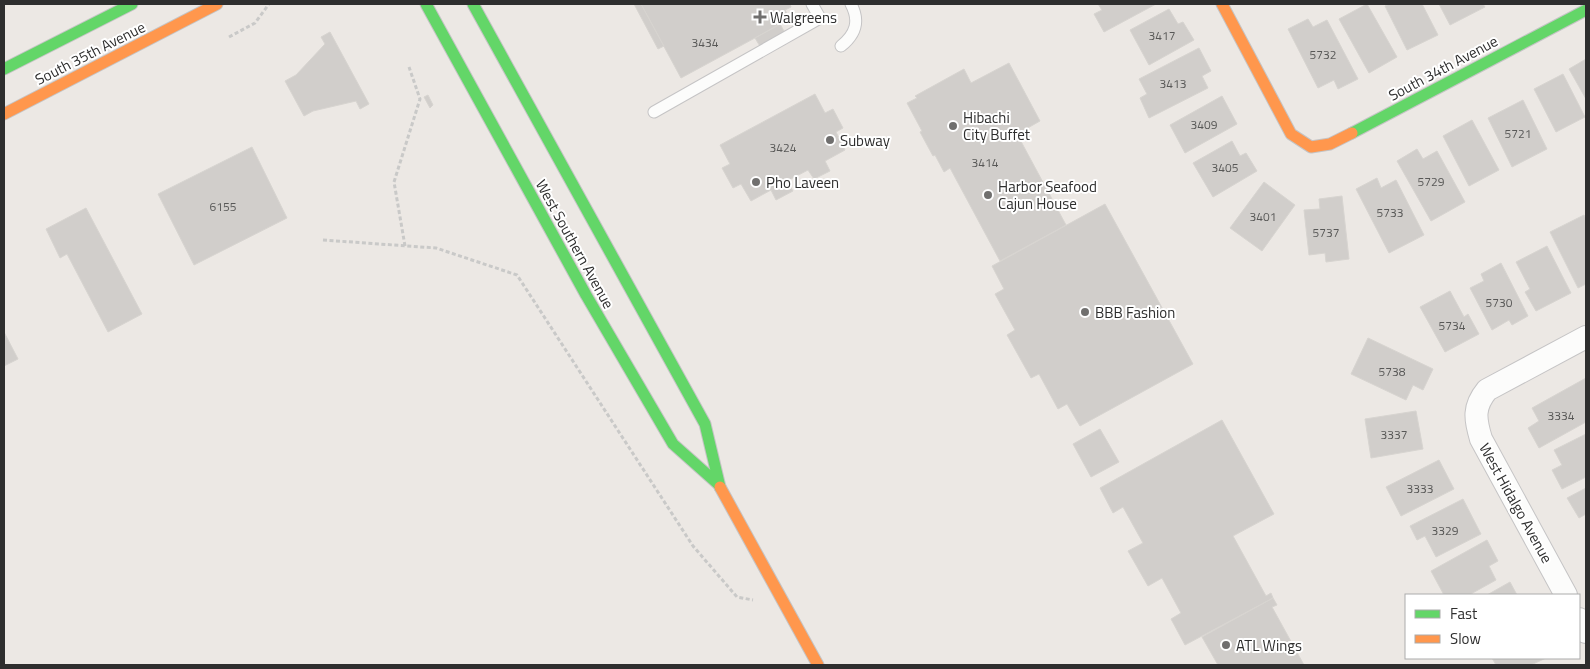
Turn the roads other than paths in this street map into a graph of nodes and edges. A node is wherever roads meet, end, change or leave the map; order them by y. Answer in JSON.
{"nodes":[{"id":1,"x":132,"y":4,"type":"edge"},
{"id":2,"x":217,"y":4,"type":"edge"},
{"id":3,"x":426,"y":4,"type":"edge"},
{"id":4,"x":473,"y":4,"type":"edge"},
{"id":5,"x":812,"y":4,"type":"edge"},
{"id":6,"x":851,"y":4,"type":"edge"},
{"id":7,"x":1222,"y":4,"type":"edge"},
{"id":8,"x":1584,"y":8,"type":"edge"},
{"id":9,"x":841,"y":46,"type":"dead end"},
{"id":10,"x":4,"y":69,"type":"edge"},
{"id":11,"x":654,"y":112,"type":"dead end"},
{"id":12,"x":4,"y":114,"type":"edge"},
{"id":13,"x":1586,"y":337,"type":"edge"},
{"id":14,"x":718,"y":484,"type":"junction"},
{"id":15,"x":1565,"y":594,"type":"edge"},
{"id":16,"x":1580,"y":620,"type":"edge"},
{"id":17,"x":1586,"y":632,"type":"edge"},
{"id":18,"x":818,"y":665,"type":"edge"}],
"edges":[{"from":1,"to":10,"type":"main road","name":"South 35th Avenue"},
{"from":2,"to":12,"type":"main road","name":"South 35th Avenue"},
{"from":3,"to":14,"type":"main road","name":"West Southern Avenue"},
{"from":4,"to":14,"type":"main road","name":"West Southern Avenue"},
{"from":5,"to":11,"type":"lane"},
{"from":6,"to":9,"type":"lane"},
{"from":7,"to":8,"type":"main road","name":"South 34th Avenue"},
{"from":13,"to":15,"type":"street","name":"West Hidalgo Avenue"},
{"from":14,"to":18,"type":"main road","name":"West Southern Avenue"},
{"from":16,"to":17,"type":"street"}]}
